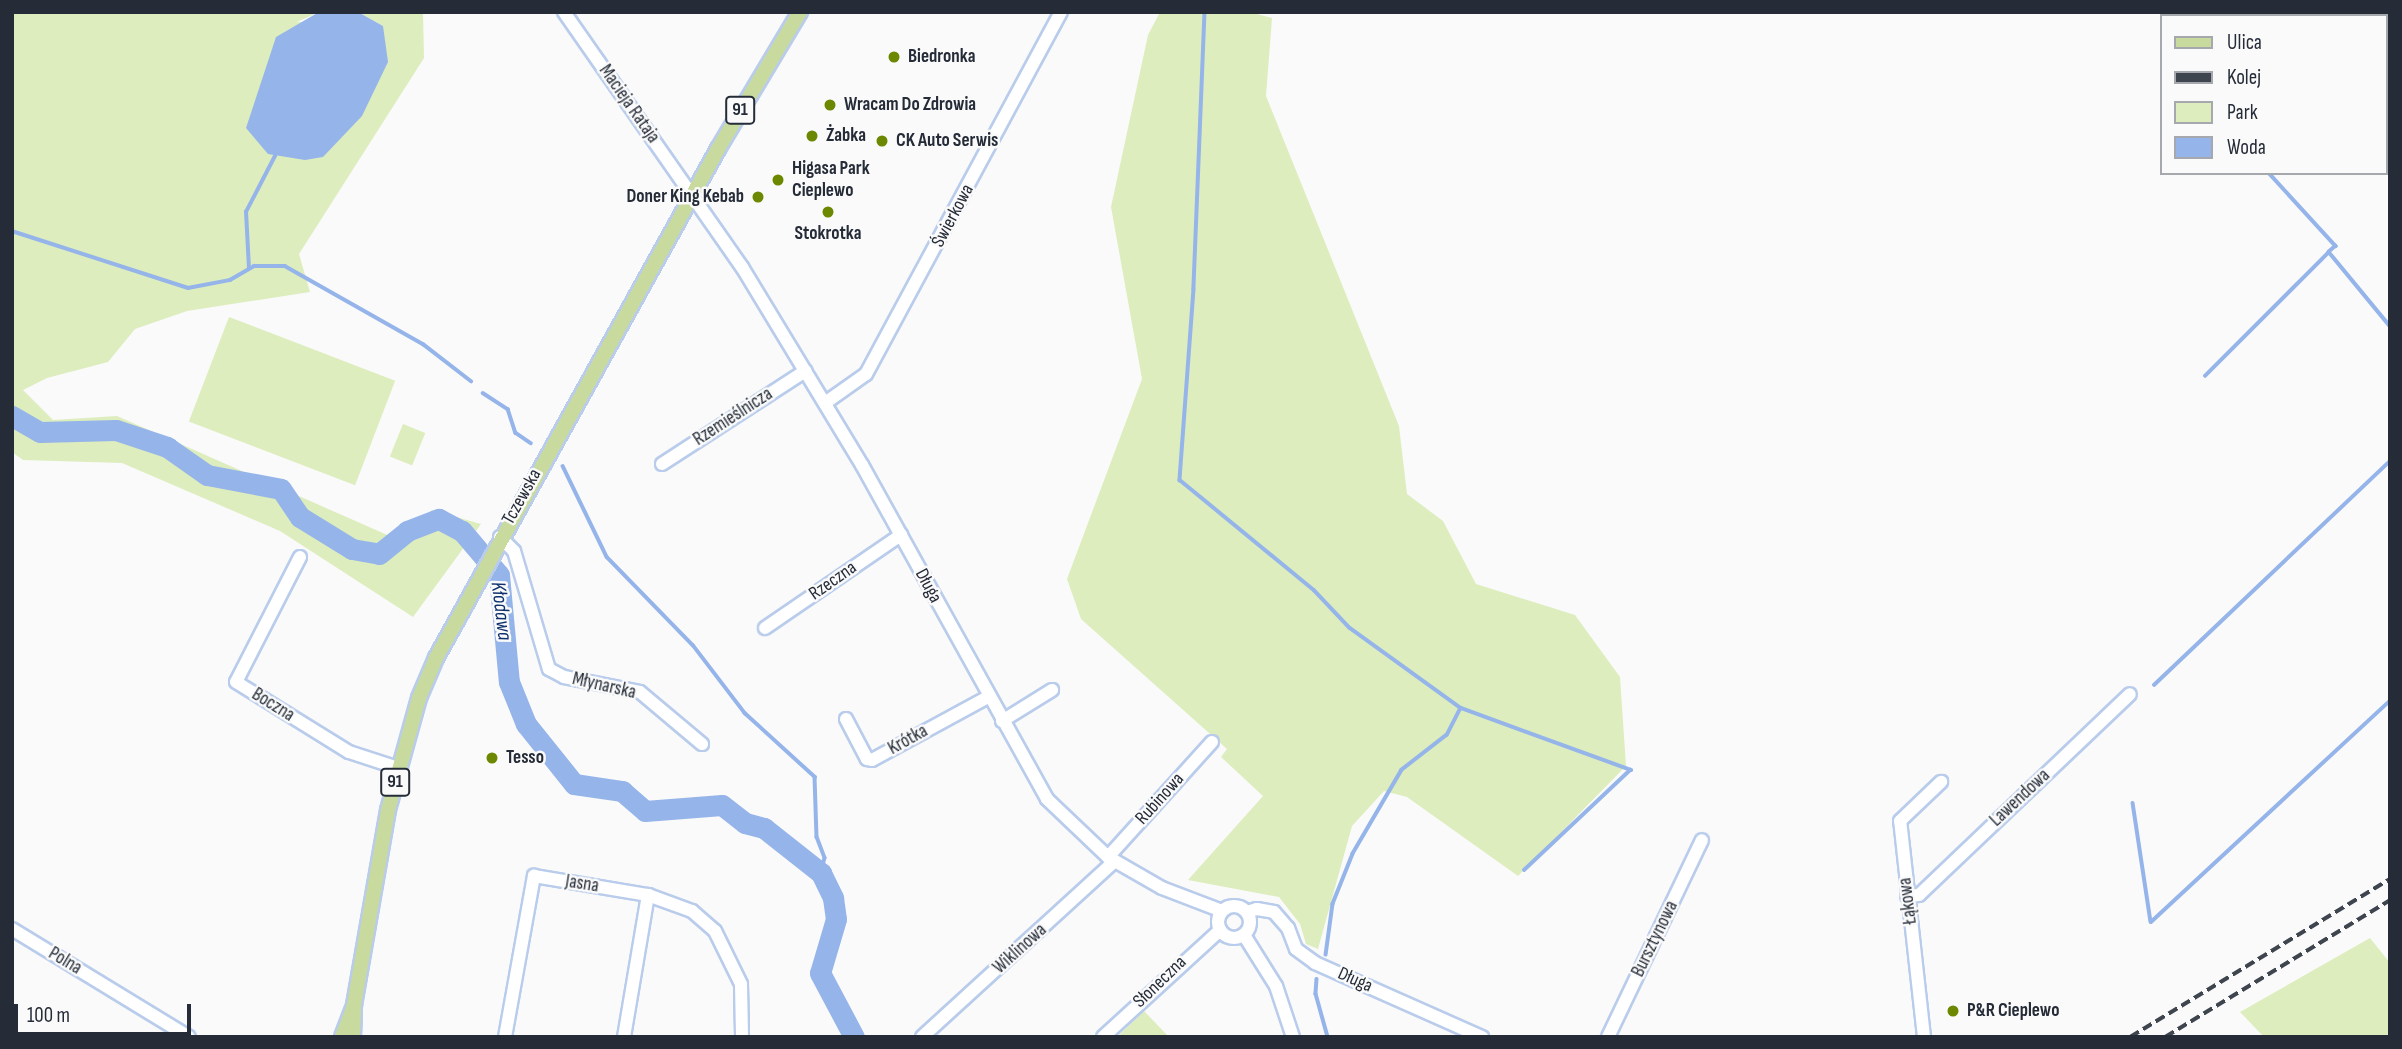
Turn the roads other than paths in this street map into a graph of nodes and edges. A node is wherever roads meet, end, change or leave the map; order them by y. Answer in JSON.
{"nodes":[{"id":1,"x":564,"y":12,"type":"edge"},
{"id":2,"x":800,"y":12,"type":"edge"},
{"id":3,"x":1061,"y":12,"type":"edge"},
{"id":4,"x":790,"y":19,"type":"edge"},
{"id":5,"x":694,"y":196,"type":"junction"},
{"id":6,"x":805,"y":371,"type":"junction"},
{"id":7,"x":825,"y":403,"type":"junction"},
{"id":8,"x":662,"y":464,"type":"dead end"},
{"id":9,"x":901,"y":535,"type":"junction"},
{"id":10,"x":496,"y":543,"type":"junction"},
{"id":11,"x":300,"y":557,"type":"dead end"},
{"id":12,"x":765,"y":628,"type":"dead end"},
{"id":13,"x":1052,"y":690,"type":"dead end"},
{"id":14,"x":2130,"y":694,"type":"dead end"},
{"id":15,"x":988,"y":696,"type":"junction"},
{"id":16,"x":846,"y":719,"type":"dead end"},
{"id":17,"x":1002,"y":721,"type":"junction"},
{"id":18,"x":1212,"y":742,"type":"dead end"},
{"id":19,"x":702,"y":744,"type":"dead end"},
{"id":20,"x":398,"y":768,"type":"junction"},
{"id":21,"x":1941,"y":782,"type":"dead end"},
{"id":22,"x":1702,"y":840,"type":"dead end"},
{"id":23,"x":1112,"y":859,"type":"junction"},
{"id":24,"x":648,"y":895,"type":"junction"},
{"id":25,"x":1908,"y":896,"type":"junction"},
{"id":26,"x":1222,"y":911,"type":"junction"},
{"id":27,"x":1247,"y":912,"type":"junction"},
{"id":28,"x":12,"y":929,"type":"edge"},
{"id":29,"x":1220,"y":930,"type":"junction"},
{"id":30,"x":1244,"y":935,"type":"junction"},
{"id":31,"x":354,"y":1005,"type":"junction"},
{"id":32,"x":189,"y":1037,"type":"edge"},
{"id":33,"x":342,"y":1037,"type":"edge"},
{"id":34,"x":353,"y":1037,"type":"edge"},
{"id":35,"x":505,"y":1037,"type":"edge"},
{"id":36,"x":624,"y":1037,"type":"edge"},
{"id":37,"x":742,"y":1037,"type":"edge"},
{"id":38,"x":922,"y":1037,"type":"edge"},
{"id":39,"x":1103,"y":1037,"type":"edge"},
{"id":40,"x":1293,"y":1037,"type":"edge"},
{"id":41,"x":1482,"y":1037,"type":"edge"},
{"id":42,"x":1608,"y":1037,"type":"edge"},
{"id":43,"x":1924,"y":1037,"type":"edge"}],
"edges":[{"from":1,"to":5,"type":"street","name":"Macieja Rataja"},
{"from":2,"to":4,"type":"main road","name":"Tczewska","number":"91"},
{"from":3,"to":7,"type":"street","name":"Świerkowa"},
{"from":4,"to":5,"type":"main road","name":"Tczewska","number":"91"},
{"from":5,"to":6,"type":"street","name":"Długa"},
{"from":5,"to":10,"type":"main road","name":"Tczewska","number":"91"},
{"from":6,"to":7,"type":"street","name":"Długa"},
{"from":6,"to":8,"type":"street","name":"Rzemieślnicza"},
{"from":7,"to":9,"type":"street","name":"Długa"},
{"from":9,"to":12,"type":"street","name":"Rzeczna"},
{"from":9,"to":15,"type":"street","name":"Długa"},
{"from":10,"to":19,"type":"street","name":"Młynarska"},
{"from":10,"to":20,"type":"main road","name":"Tczewska","number":"91"},
{"from":11,"to":20,"type":"street","name":"Boczna"},
{"from":13,"to":17,"type":"street"},
{"from":14,"to":25,"type":"street","name":"Lawendowa"},
{"from":15,"to":16,"type":"street","name":"Krótka"},
{"from":15,"to":17,"type":"street","name":"Długa"},
{"from":17,"to":23,"type":"street","name":"Długa"},
{"from":18,"to":23,"type":"street","name":"Rubinowa"},
{"from":20,"to":31,"type":"main road","name":"Tczewska","number":"91"},
{"from":21,"to":25,"type":"street","name":"Łąkowa"},
{"from":22,"to":42,"type":"street","name":"Bursztynowa"},
{"from":23,"to":26,"type":"street","name":"Długa"},
{"from":23,"to":38,"type":"street","name":"Wiklinowa"},
{"from":24,"to":35,"type":"street","name":"Jasna"},
{"from":24,"to":36,"type":"street"},
{"from":24,"to":37,"type":"street"},
{"from":25,"to":43,"type":"street","name":"Łąkowa"},
{"from":26,"to":27,"type":"street","name":"Długa"},
{"from":26,"to":29,"type":"street"},
{"from":27,"to":30,"type":"street"},
{"from":27,"to":41,"type":"street","name":"Długa"},
{"from":28,"to":32,"type":"street","name":"Polna"},
{"from":29,"to":30,"type":"street"},
{"from":29,"to":39,"type":"street","name":"Słoneczna"},
{"from":30,"to":40,"type":"street"},
{"from":31,"to":33,"type":"main road","name":"Tczewska","number":"91"},
{"from":31,"to":34,"type":"main road","name":"Tczewska","number":"91"}]}
